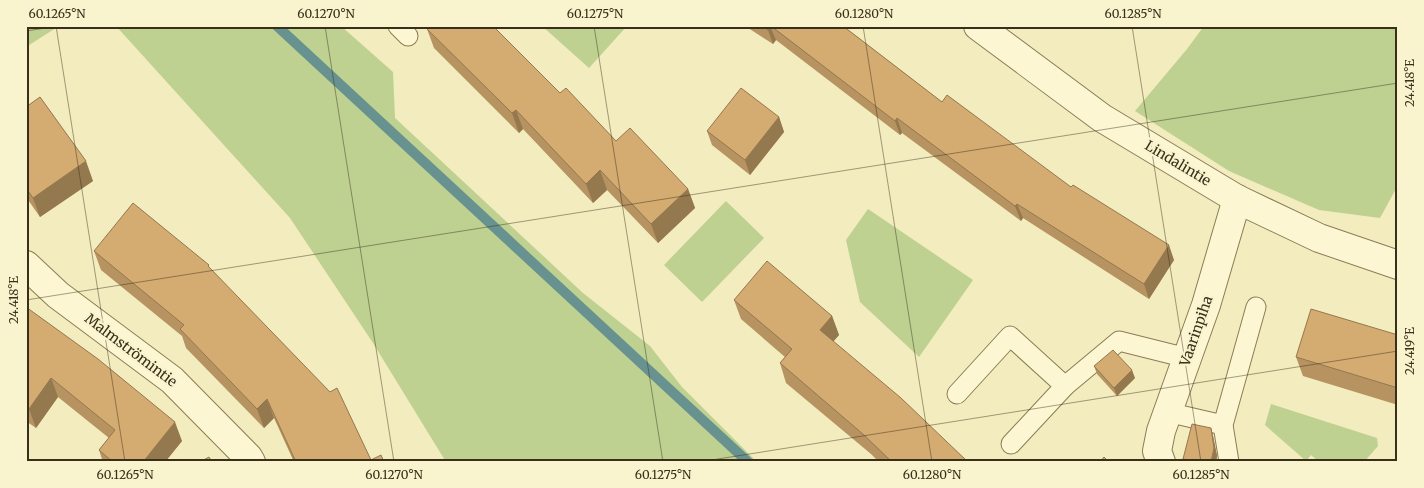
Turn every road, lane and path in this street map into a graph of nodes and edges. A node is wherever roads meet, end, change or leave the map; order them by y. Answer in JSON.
{"nodes":[{"id":1,"x":978,"y":26,"type":"edge"},
{"id":2,"x":1237,"y":199,"type":"junction"},
{"id":3,"x":26,"y":265,"type":"edge"},
{"id":4,"x":1398,"y":265,"type":"edge"},
{"id":5,"x":1256,"y":307,"type":"dead end"},
{"id":6,"x":1187,"y":358,"type":"junction"},
{"id":7,"x":1065,"y":386,"type":"junction"},
{"id":8,"x":957,"y":394,"type":"dead end"},
{"id":9,"x":1167,"y":412,"type":"junction"},
{"id":10,"x":1223,"y":426,"type":"junction"},
{"id":11,"x":1011,"y":444,"type":"dead end"},
{"id":12,"x":251,"y":462,"type":"edge"},
{"id":13,"x":1161,"y":462,"type":"edge"},
{"id":14,"x":1229,"y":462,"type":"edge"}],
"edges":[{"from":1,"to":2,"type":"street","name":"Lindalintie"},
{"from":2,"to":4,"type":"street","name":"Lindalintie"},
{"from":2,"to":6,"type":"street","name":"Vaarinpiha"},
{"from":3,"to":12,"type":"street","name":"Malmströmintie"},
{"from":5,"to":10,"type":"lane"},
{"from":6,"to":7,"type":"lane"},
{"from":6,"to":9,"type":"street","name":"Vaarinpiha"},
{"from":7,"to":8,"type":"lane"},
{"from":7,"to":11,"type":"lane"},
{"from":9,"to":10,"type":"lane"},
{"from":9,"to":13,"type":"street","name":"Vaarinpiha"},
{"from":10,"to":14,"type":"lane"}]}
